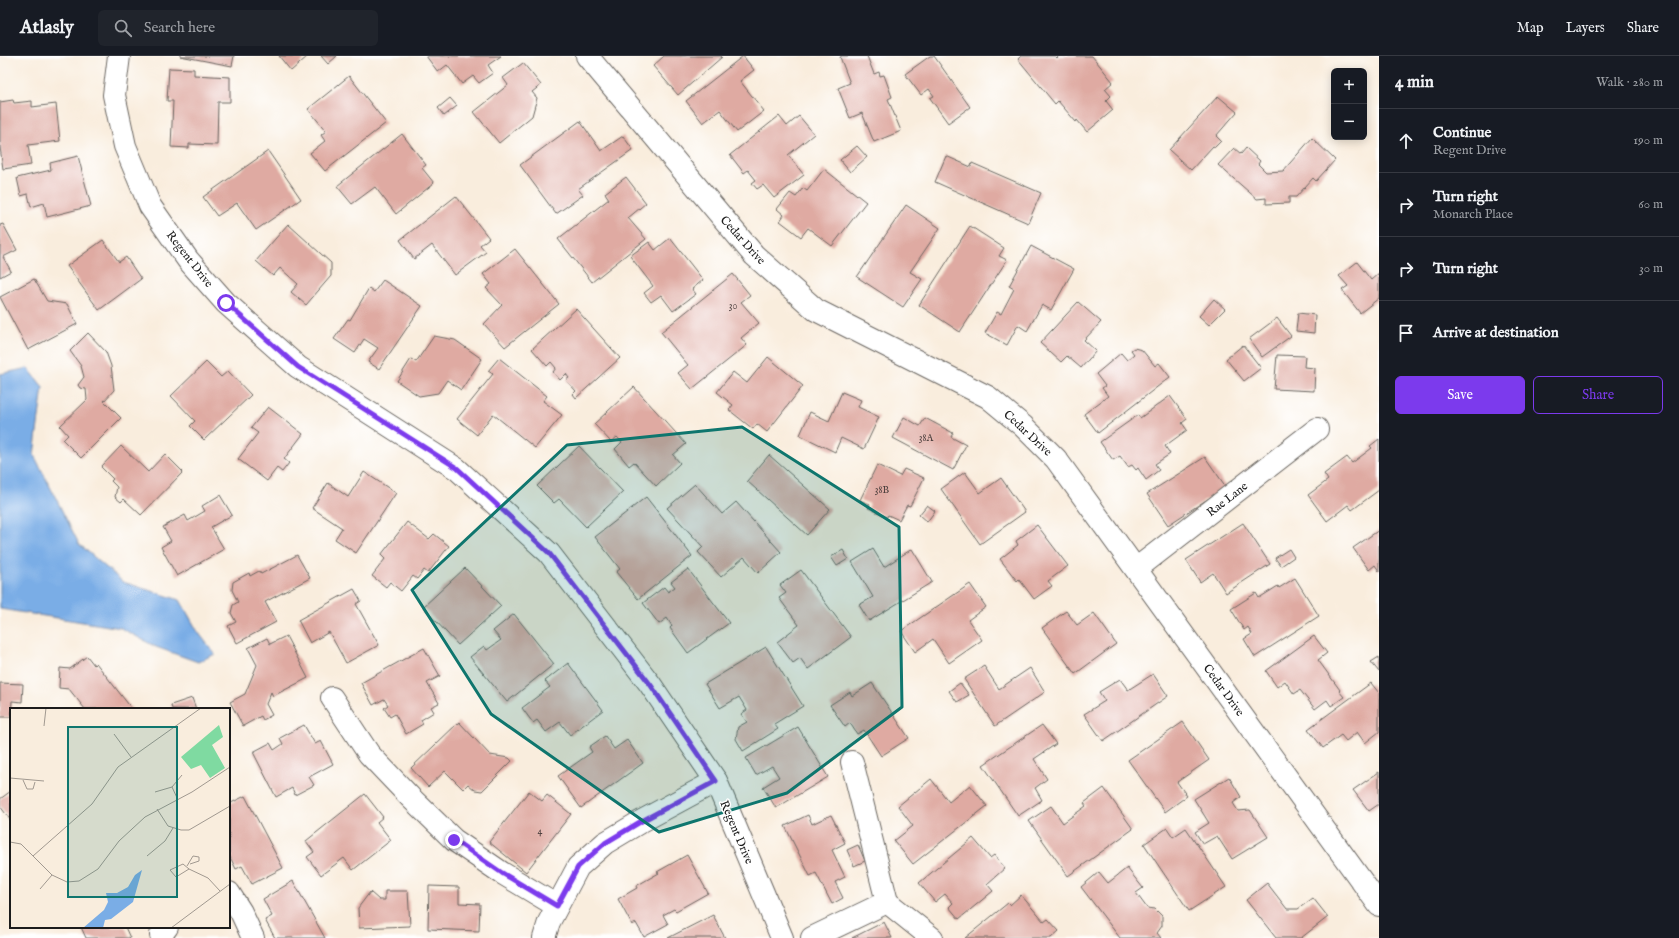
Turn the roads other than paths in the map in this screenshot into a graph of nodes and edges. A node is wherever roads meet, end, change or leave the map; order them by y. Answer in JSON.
{"nodes":[{"id":1,"x":119,"y":56,"type":"edge"},
{"id":2,"x":587,"y":56,"type":"edge"},
{"id":3,"x":1317,"y":429,"type":"dead end"},
{"id":4,"x":1136,"y":569,"type":"junction"},
{"id":5,"x":332,"y":698,"type":"dead end"},
{"id":6,"x":852,"y":762,"type":"dead end"},
{"id":7,"x":716,"y":781,"type":"junction"},
{"id":8,"x":230,"y":894,"type":"edge"},
{"id":9,"x":887,"y":902,"type":"junction"},
{"id":10,"x":1379,"y":905,"type":"edge"},
{"id":11,"x":557,"y":906,"type":"junction"},
{"id":12,"x":166,"y":928,"type":"edge"},
{"id":13,"x":162,"y":938,"type":"edge"},
{"id":14,"x":253,"y":938,"type":"edge"},
{"id":15,"x":544,"y":938,"type":"edge"},
{"id":16,"x":782,"y":938,"type":"edge"},
{"id":17,"x":812,"y":938,"type":"edge"},
{"id":18,"x":932,"y":938,"type":"edge"}],
"edges":[{"from":1,"to":7,"type":"street","name":"Regent Drive"},
{"from":2,"to":4,"type":"street","name":"Cedar Drive"},
{"from":3,"to":4,"type":"street","name":"Rae Lane"},
{"from":4,"to":10,"type":"street","name":"Cedar Drive"},
{"from":5,"to":11,"type":"street"},
{"from":6,"to":9,"type":"street"},
{"from":7,"to":11,"type":"street"},
{"from":7,"to":16,"type":"street","name":"Regent Drive"},
{"from":8,"to":14,"type":"street"},
{"from":9,"to":17,"type":"street"},
{"from":9,"to":18,"type":"street"},
{"from":11,"to":15,"type":"street"},
{"from":12,"to":13,"type":"street"}]}
